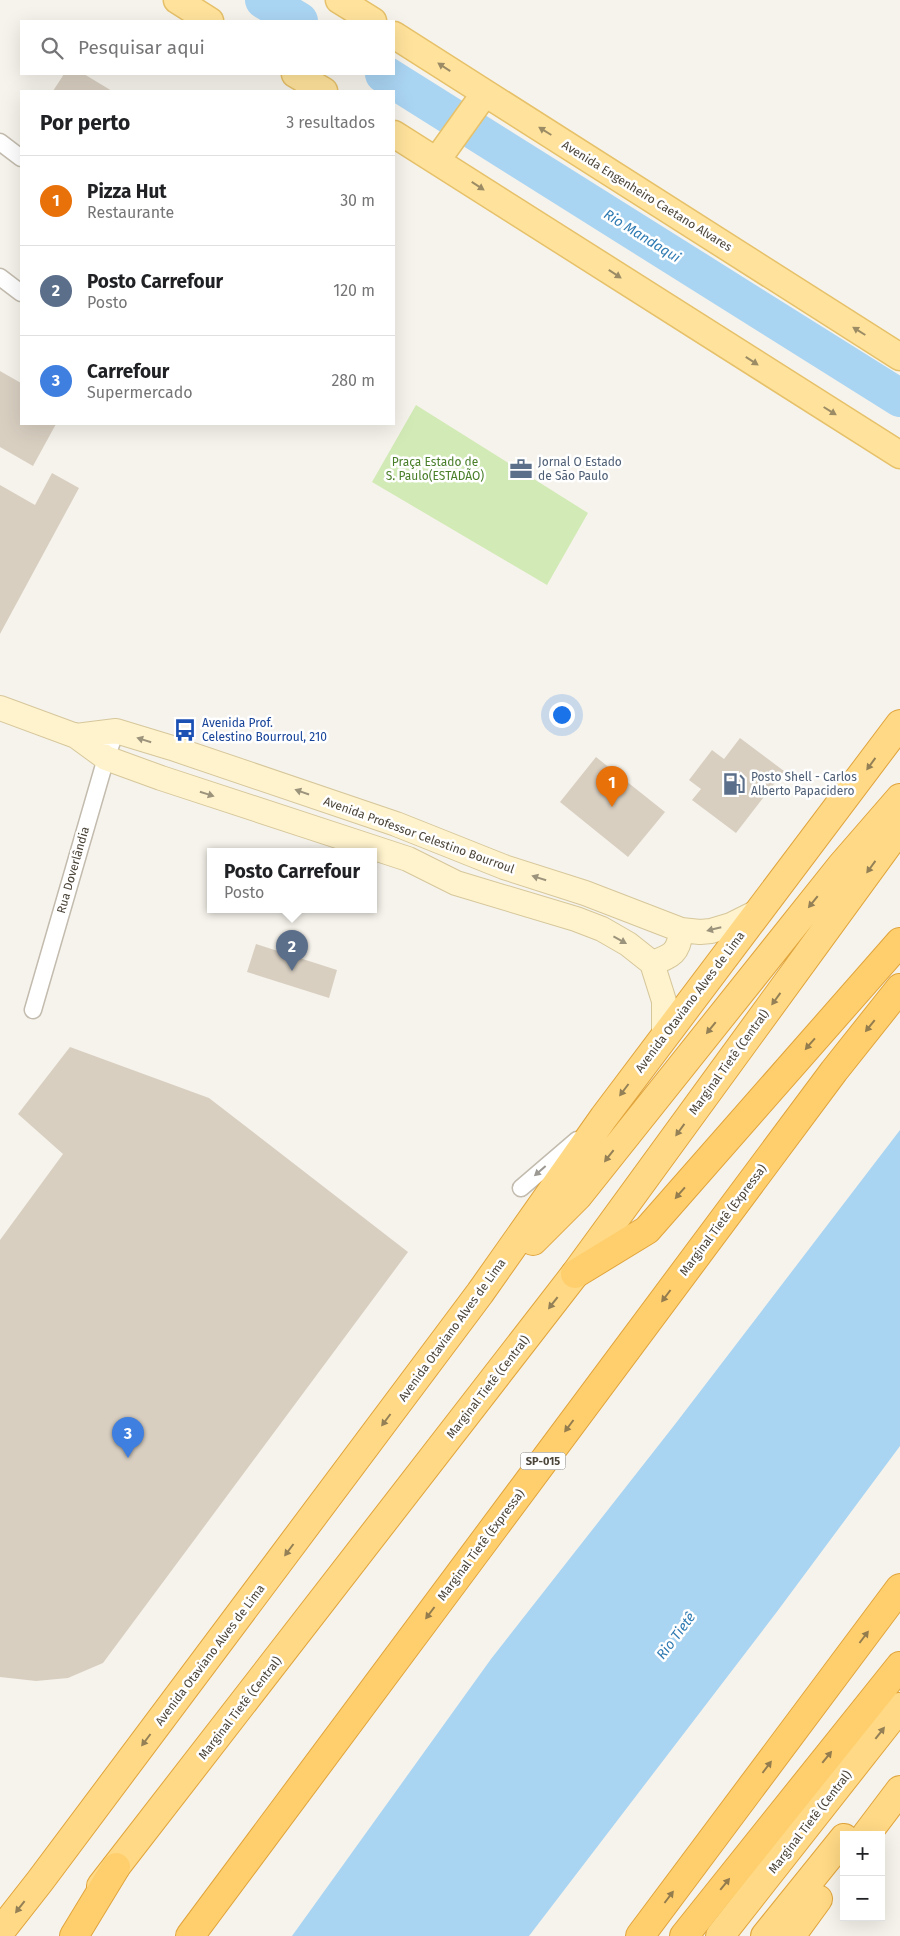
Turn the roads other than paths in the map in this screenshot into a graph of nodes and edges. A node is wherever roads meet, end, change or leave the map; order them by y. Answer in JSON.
{"nodes":[{"id":1,"x":177,"y":0,"type":"edge"},
{"id":2,"x":339,"y":0,"type":"edge"},
{"id":3,"x":208,"y":20,"type":"edge"},
{"id":4,"x":370,"y":20,"type":"edge"},
{"id":5,"x":395,"y":36,"type":"edge"},
{"id":6,"x":297,"y":75,"type":"edge"},
{"id":7,"x":322,"y":90,"type":"edge"},
{"id":8,"x":485,"y":93,"type":"junction"},
{"id":9,"x":395,"y":135,"type":"edge"},
{"id":10,"x":0,"y":142,"type":"edge"},
{"id":11,"x":20,"y":157,"type":"edge"},
{"id":12,"x":437,"y":160,"type":"junction"},
{"id":13,"x":0,"y":278,"type":"edge"},
{"id":14,"x":20,"y":292,"type":"edge"},
{"id":15,"x":900,"y":357,"type":"edge"},
{"id":16,"x":900,"y":455,"type":"edge"},
{"id":17,"x":0,"y":708,"type":"edge"},
{"id":18,"x":900,"y":724,"type":"edge"},
{"id":19,"x":116,"y":731,"type":"junction"},
{"id":20,"x":76,"y":736,"type":"junction"},
{"id":21,"x":106,"y":758,"type":"junction"},
{"id":22,"x":900,"y":798,"type":"edge"},
{"id":23,"x":396,"y":824,"type":"junction"},
{"id":24,"x":900,"y":828,"type":"edge"},
{"id":25,"x":441,"y":841,"type":"junction"},
{"id":26,"x":372,"y":848,"type":"edge"},
{"id":27,"x":377,"y":850,"type":"edge"},
{"id":28,"x":504,"y":867,"type":"junction"},
{"id":29,"x":426,"y":868,"type":"junction"},
{"id":30,"x":463,"y":885,"type":"junction"},
{"id":31,"x":759,"y":911,"type":"junction"},
{"id":32,"x":681,"y":930,"type":"junction"},
{"id":33,"x":900,"y":942,"type":"edge"},
{"id":34,"x":652,"y":964,"type":"junction"},
{"id":35,"x":900,"y":988,"type":"edge"},
{"id":36,"x":33,"y":1010,"type":"dead end"},
{"id":37,"x":664,"y":1037,"type":"junction"},
{"id":38,"x":604,"y":1117,"type":"junction"},
{"id":39,"x":522,"y":1188,"type":"dead end"},
{"id":40,"x":575,"y":1274,"type":"junction"},
{"id":41,"x":480,"y":1293,"type":"junction"},
{"id":42,"x":900,"y":1588,"type":"edge"},
{"id":43,"x":900,"y":1666,"type":"edge"},
{"id":44,"x":900,"y":1707,"type":"edge"},
{"id":45,"x":892,"y":1800,"type":"edge"},
{"id":46,"x":853,"y":1831,"type":"edge"},
{"id":47,"x":869,"y":1831,"type":"edge"},
{"id":48,"x":840,"y":1843,"type":"edge"},
{"id":49,"x":116,"y":1867,"type":"junction"},
{"id":50,"x":840,"y":1869,"type":"edge"},
{"id":51,"x":0,"y":1932,"type":"edge"},
{"id":52,"x":60,"y":1936,"type":"edge"},
{"id":53,"x":74,"y":1936,"type":"edge"},
{"id":54,"x":190,"y":1936,"type":"edge"},
{"id":55,"x":640,"y":1936,"type":"edge"},
{"id":56,"x":684,"y":1936,"type":"edge"},
{"id":57,"x":720,"y":1936,"type":"edge"},
{"id":58,"x":765,"y":1936,"type":"edge"},
{"id":59,"x":791,"y":1936,"type":"edge"}],
"edges":[{"from":1,"to":3,"type":"main road"},
{"from":2,"to":4,"type":"main road"},
{"from":8,"to":5,"type":"main road","name":"Avenida Engenheiro Caetano Alvares","one_way":true},
{"from":6,"to":7,"type":"main road"},
{"from":8,"to":12,"type":"main road"},
{"from":15,"to":8,"type":"main road","name":"Avenida Engenheiro Caetano Alvares","one_way":true},
{"from":9,"to":12,"type":"main road"},
{"from":10,"to":11,"type":"street"},
{"from":12,"to":16,"type":"main road","one_way":true},
{"from":13,"to":14,"type":"street"},
{"from":17,"to":20,"type":"main road","name":"Avenida Professor Celestino Bourroul"},
{"from":18,"to":31,"type":"highway","name":"Avenida Otaviano Alves de Lima","one_way":true},
{"from":19,"to":20,"type":"main road","name":"Avenida Professor Celestino Bourroul"},
{"from":19,"to":21,"type":"street","name":"Rua Doverlândia"},
{"from":23,"to":19,"type":"main road","name":"Avenida Professor Celestino Bourroul","one_way":true},
{"from":20,"to":21,"type":"main road","name":"Avenida Professor Celestino Bourroul"},
{"from":21,"to":26,"type":"main road","name":"Avenida Professor Celestino Bourroul","one_way":true},
{"from":21,"to":36,"type":"street","name":"Rua Doverlândia"},
{"from":22,"to":41,"type":"highway","one_way":true},
{"from":23,"to":25,"type":"main road","name":"Avenida Professor Celestino Bourroul"},
{"from":23,"to":29,"type":"main road"},
{"from":24,"to":40,"type":"highway","name":"Marginal Tietê (Central)","one_way":true},
{"from":25,"to":28,"type":"main road","name":"Avenida Professor Celestino Bourroul"},
{"from":25,"to":30,"type":"main road"},
{"from":27,"to":29,"type":"main road","name":"Avenida Professor Celestino Bourroul","one_way":true},
{"from":28,"to":30,"type":"main road"},
{"from":32,"to":28,"type":"main road","name":"Avenida Professor Celestino Bourroul","one_way":true},
{"from":29,"to":30,"type":"main road","name":"Avenida Professor Celestino Bourroul"},
{"from":30,"to":34,"type":"main road","name":"Avenida Professor Celestino Bourroul","one_way":true},
{"from":31,"to":32,"type":"main road","name":"Avenida Professor Celestino Bourroul","one_way":true},
{"from":31,"to":37,"type":"highway","name":"Avenida Otaviano Alves de Lima"},
{"from":32,"to":34,"type":"main road"},
{"from":33,"to":40,"type":"highway","one_way":true},
{"from":34,"to":37,"type":"main road"},
{"from":35,"to":54,"type":"highway","name":"Marginal Tietê (Expressa)","number":"SP-015","one_way":true},
{"from":37,"to":38,"type":"highway","name":"Avenida Otaviano Alves de Lima","one_way":true},
{"from":38,"to":39,"type":"street","one_way":true},
{"from":38,"to":41,"type":"highway","name":"Avenida Otaviano Alves de Lima"},
{"from":40,"to":49,"type":"highway","name":"Marginal Tietê (Central)","one_way":true},
{"from":41,"to":51,"type":"highway","name":"Avenida Otaviano Alves de Lima","one_way":true},
{"from":55,"to":42,"type":"highway","one_way":true},
{"from":56,"to":43,"type":"highway","one_way":true},
{"from":57,"to":44,"type":"highway","name":"Marginal Tietê (Central)","one_way":true},
{"from":45,"to":46,"type":"highway"},
{"from":45,"to":47,"type":"highway"},
{"from":48,"to":58,"type":"highway"},
{"from":49,"to":52,"type":"highway","name":"Marginal Tietê (Central)"},
{"from":49,"to":53,"type":"highway"},
{"from":50,"to":59,"type":"highway"}]}
